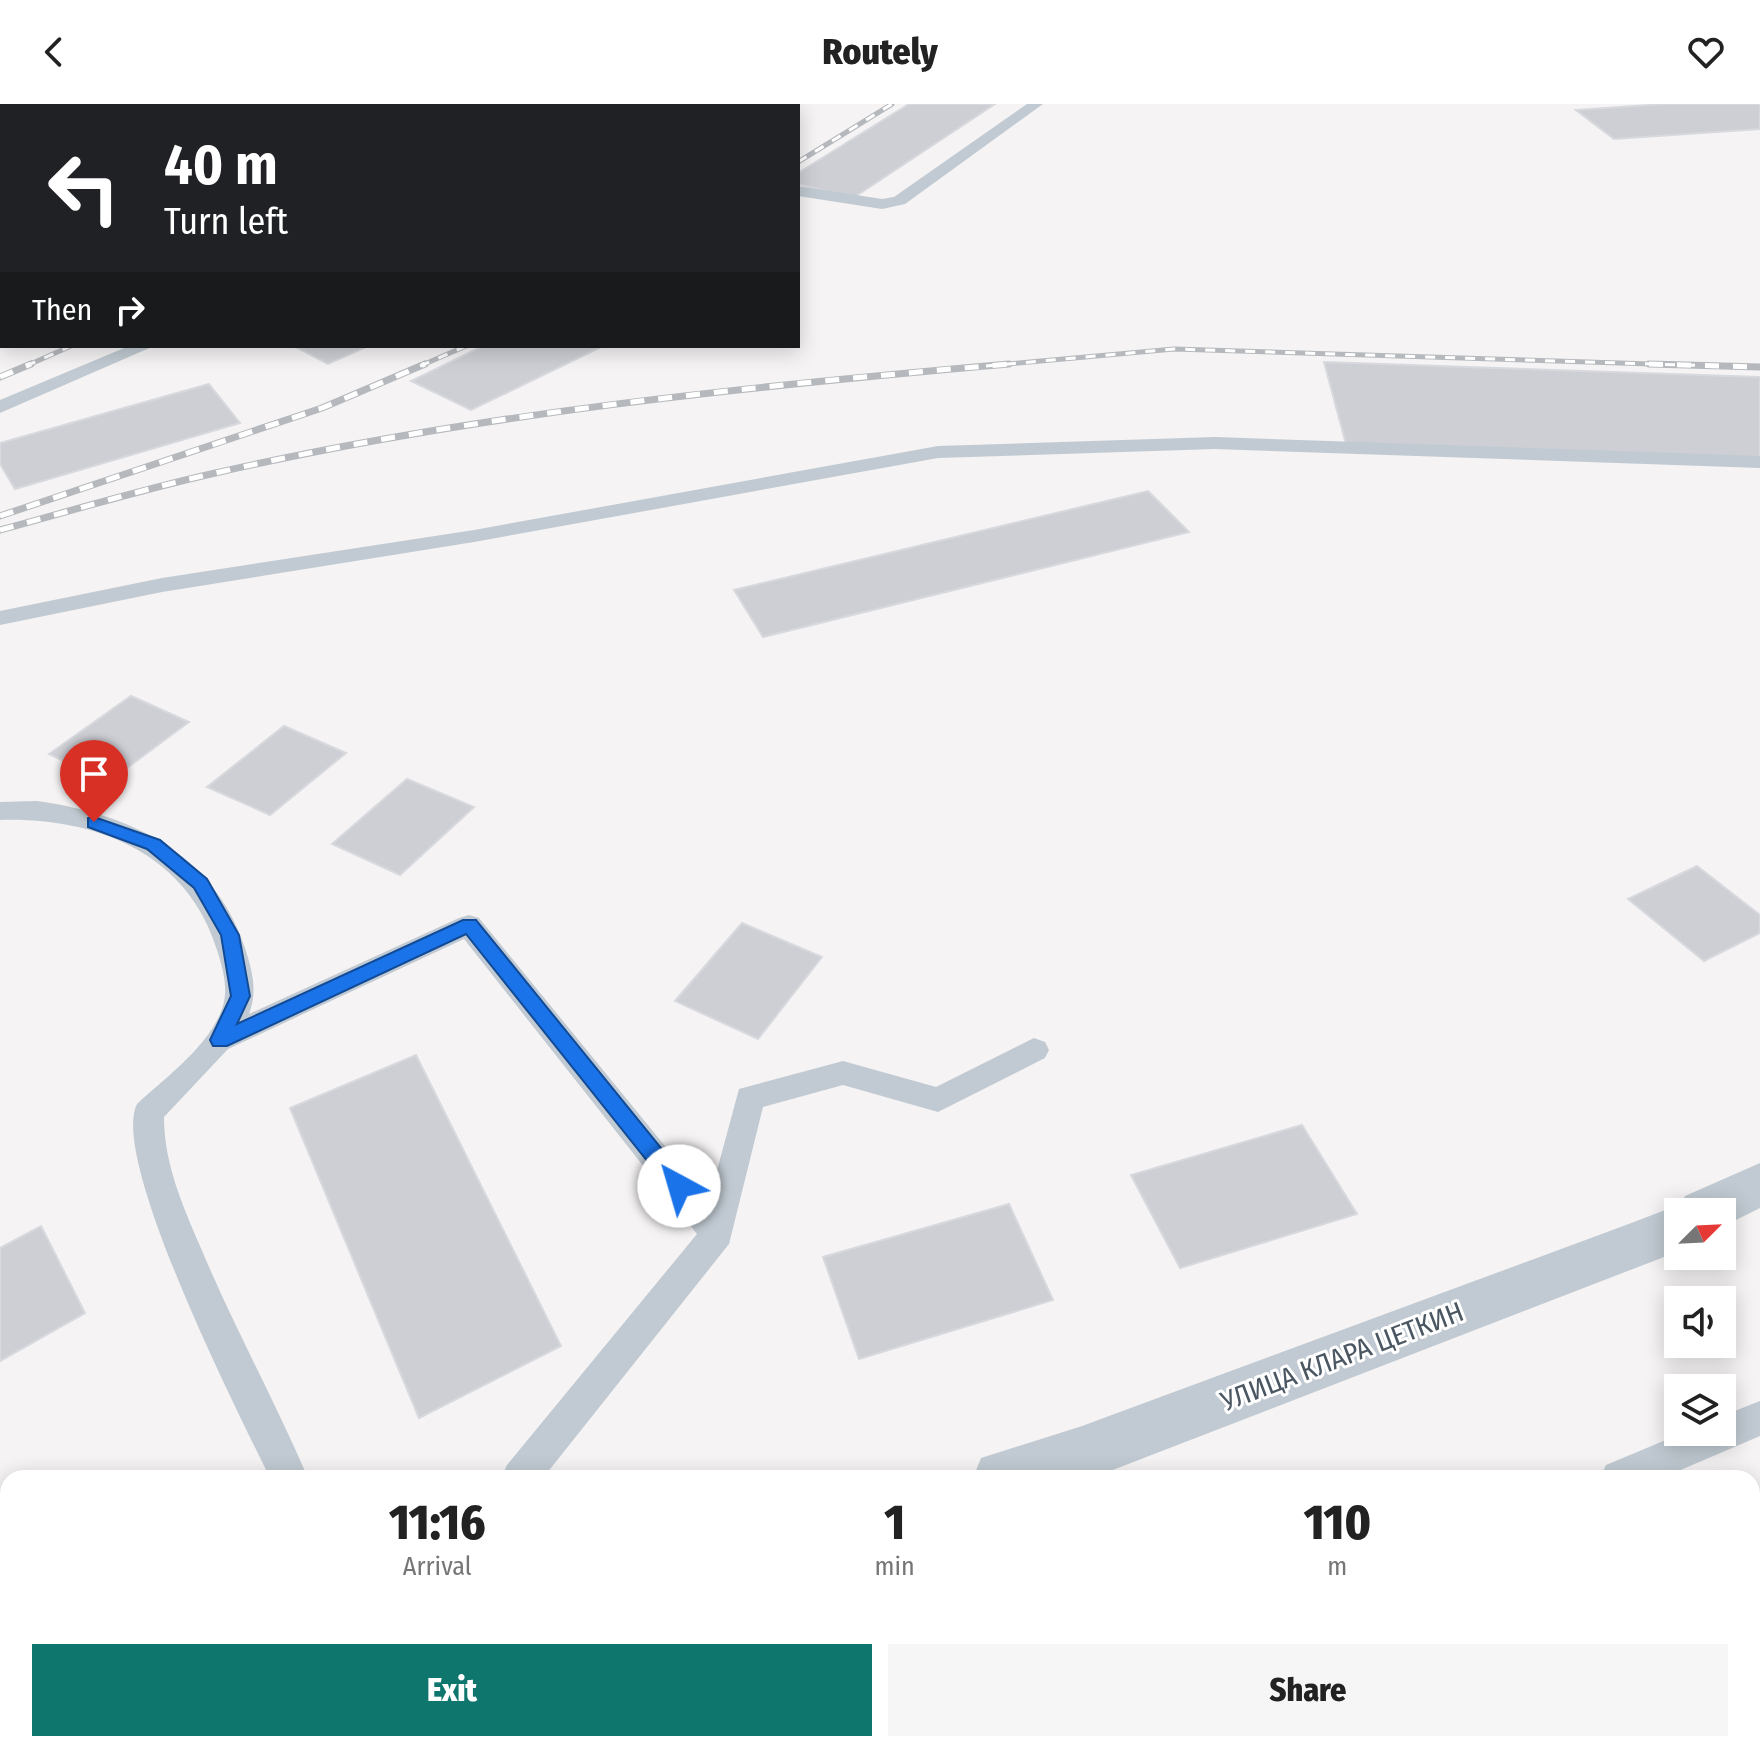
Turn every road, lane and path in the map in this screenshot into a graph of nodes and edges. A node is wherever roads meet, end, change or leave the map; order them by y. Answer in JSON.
{"nodes":[{"id":1,"x":1036,"y":104,"type":"edge"},
{"id":2,"x":800,"y":191,"type":"edge"},
{"id":3,"x":140,"y":348,"type":"edge"},
{"id":4,"x":0,"y":407,"type":"edge"},
{"id":5,"x":1760,"y":462,"type":"edge"},
{"id":6,"x":0,"y":618,"type":"edge"},
{"id":7,"x":0,"y":811,"type":"edge"},
{"id":8,"x":220,"y":1040,"type":"junction"},
{"id":9,"x":1034,"y":1050,"type":"dead end"},
{"id":10,"x":1760,"y":1184,"type":"edge"},
{"id":11,"x":1732,"y":1198,"type":"edge"},
{"id":12,"x":1664,"y":1232,"type":"edge"},
{"id":13,"x":717,"y":1234,"type":"junction"},
{"id":14,"x":1760,"y":1418,"type":"edge"},
{"id":15,"x":285,"y":1470,"type":"edge"},
{"id":16,"x":526,"y":1470,"type":"edge"},
{"id":17,"x":1029,"y":1470,"type":"edge"},
{"id":18,"x":1638,"y":1470,"type":"edge"}],
"edges":[{"from":1,"to":2,"type":"lane"},
{"from":3,"to":4,"type":"lane"},
{"from":5,"to":6,"type":"lane"},
{"from":7,"to":8,"type":"lane"},
{"from":8,"to":13,"type":"lane"},
{"from":8,"to":15,"type":"lane"},
{"from":9,"to":13,"type":"lane"},
{"from":10,"to":11,"type":"street"},
{"from":12,"to":17,"type":"street","name":"УЛИЦА КЛАРА ЦЕТКИН"},
{"from":13,"to":16,"type":"lane"},
{"from":14,"to":18,"type":"lane"}]}
